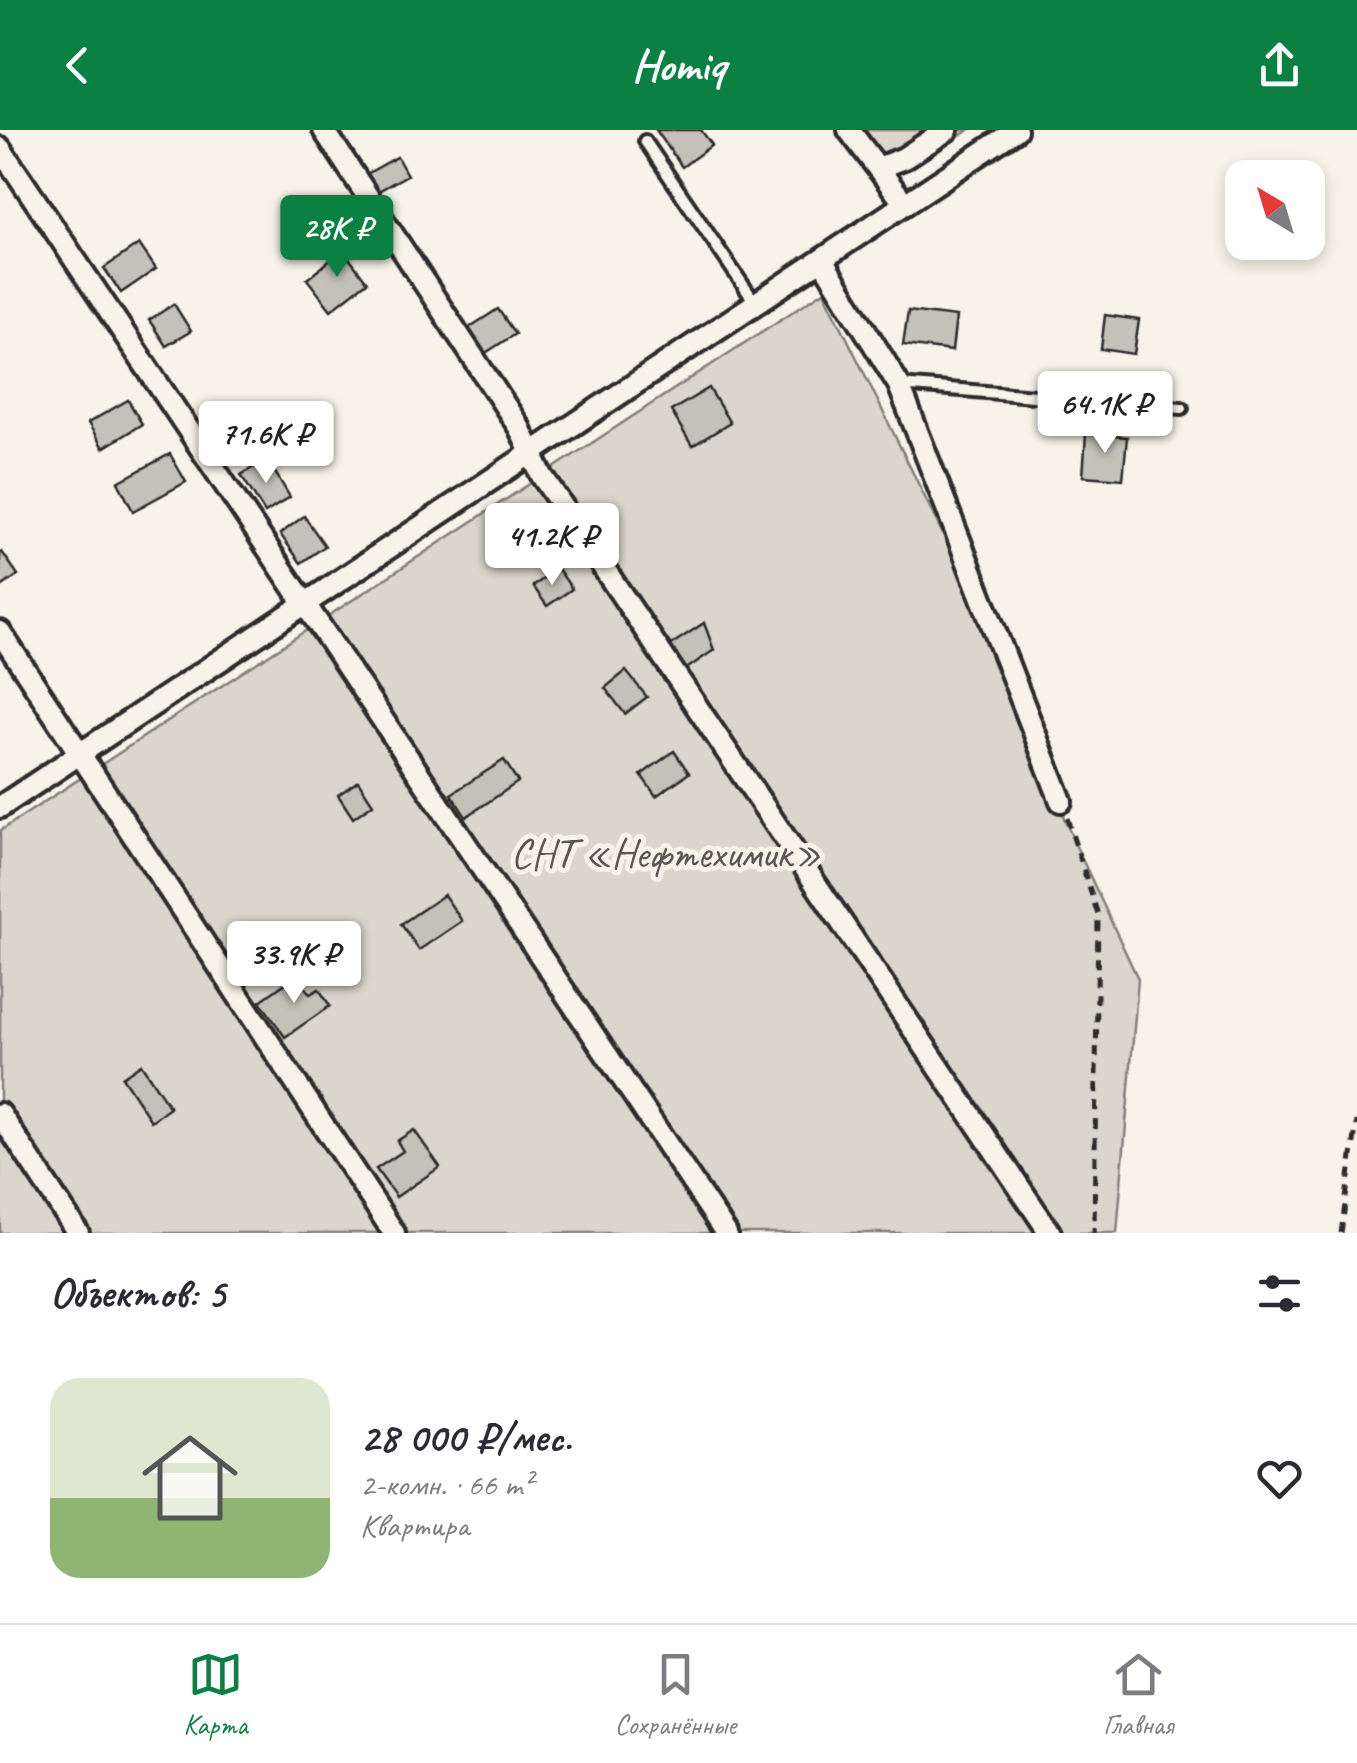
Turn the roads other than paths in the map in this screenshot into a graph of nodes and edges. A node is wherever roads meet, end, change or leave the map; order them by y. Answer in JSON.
{"nodes":[{"id":1,"x":324,"y":130,"type":"edge"},
{"id":2,"x":850,"y":130,"type":"edge"},
{"id":3,"x":947,"y":130,"type":"edge"},
{"id":4,"x":1016,"y":130,"type":"edge"},
{"id":5,"x":645,"y":142,"type":"dead end"},
{"id":6,"x":0,"y":148,"type":"edge"},
{"id":7,"x":878,"y":168,"type":"junction"},
{"id":8,"x":905,"y":204,"type":"junction"},
{"id":9,"x":822,"y":260,"type":"junction"},
{"id":10,"x":756,"y":304,"type":"junction"},
{"id":11,"x":899,"y":385,"type":"junction"},
{"id":12,"x":1182,"y":408,"type":"dead end"},
{"id":13,"x":532,"y":453,"type":"junction"},
{"id":14,"x":304,"y":604,"type":"junction"},
{"id":15,"x":0,"y":632,"type":"edge"},
{"id":16,"x":78,"y":756,"type":"junction"},
{"id":17,"x":1061,"y":801,"type":"road end"},
{"id":18,"x":0,"y":807,"type":"edge"},
{"id":19,"x":0,"y":1114,"type":"edge"},
{"id":20,"x":78,"y":1233,"type":"edge"},
{"id":21,"x":394,"y":1233,"type":"edge"},
{"id":22,"x":726,"y":1233,"type":"edge"},
{"id":23,"x":1050,"y":1233,"type":"edge"}],
"edges":[{"from":1,"to":13,"type":"street"},
{"from":2,"to":7,"type":"street"},
{"from":3,"to":7,"type":"street"},
{"from":4,"to":8,"type":"street"},
{"from":5,"to":10,"type":"lane"},
{"from":6,"to":14,"type":"street"},
{"from":7,"to":8,"type":"street"},
{"from":8,"to":9,"type":"street"},
{"from":9,"to":10,"type":"street"},
{"from":9,"to":11,"type":"street"},
{"from":10,"to":13,"type":"street"},
{"from":11,"to":12,"type":"lane"},
{"from":11,"to":17,"type":"street"},
{"from":13,"to":14,"type":"street"},
{"from":13,"to":23,"type":"street"},
{"from":14,"to":16,"type":"street"},
{"from":14,"to":22,"type":"street"},
{"from":15,"to":16,"type":"street"},
{"from":16,"to":18,"type":"street"},
{"from":16,"to":21,"type":"street"},
{"from":19,"to":20,"type":"street"}]}
